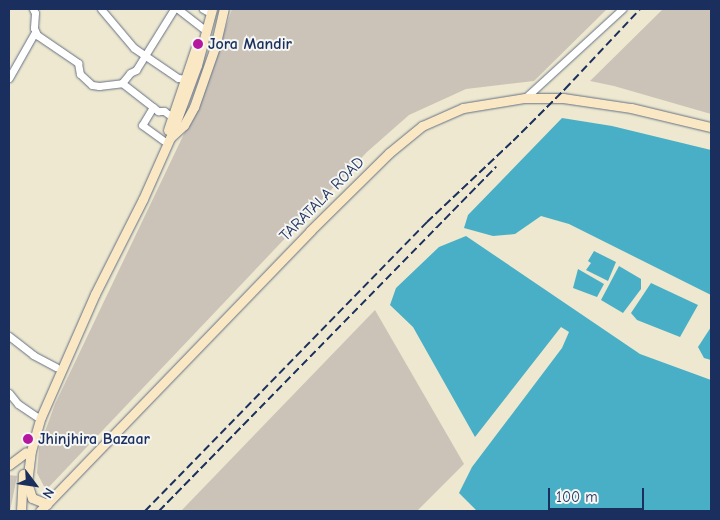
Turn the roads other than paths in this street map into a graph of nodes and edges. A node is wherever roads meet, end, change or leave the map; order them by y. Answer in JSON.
{"nodes":[{"id":1,"x":33,"y":9,"type":"edge"},
{"id":2,"x":101,"y":9,"type":"edge"},
{"id":3,"x":176,"y":9,"type":"edge"},
{"id":4,"x":207,"y":9,"type":"edge"},
{"id":5,"x":224,"y":9,"type":"edge"},
{"id":6,"x":622,"y":9,"type":"edge"},
{"id":7,"x":202,"y":28,"type":"junction"},
{"id":8,"x":35,"y":32,"type":"junction"},
{"id":9,"x":145,"y":55,"type":"junction"},
{"id":10,"x":9,"y":78,"type":"edge"},
{"id":11,"x":186,"y":79,"type":"junction"},
{"id":12,"x":122,"y":83,"type":"junction"},
{"id":13,"x":525,"y":98,"type":"junction"},
{"id":14,"x":153,"y":107,"type":"junction"},
{"id":15,"x":171,"y":116,"type":"junction"},
{"id":16,"x":711,"y":127,"type":"edge"},
{"id":17,"x":167,"y":136,"type":"junction"},
{"id":18,"x":9,"y":336,"type":"edge"},
{"id":19,"x":56,"y":367,"type":"junction"},
{"id":20,"x":9,"y":393,"type":"edge"},
{"id":21,"x":36,"y":416,"type":"junction"},
{"id":22,"x":28,"y":456,"type":"junction"},
{"id":23,"x":9,"y":465,"type":"edge"},
{"id":24,"x":47,"y":504,"type":"junction"},
{"id":25,"x":21,"y":511,"type":"edge"},
{"id":26,"x":40,"y":511,"type":"edge"}],
"edges":[{"from":1,"to":8,"type":"street"},
{"from":2,"to":9,"type":"street"},
{"from":3,"to":7,"type":"street"},
{"from":3,"to":9,"type":"street"},
{"from":4,"to":7,"type":"street"},
{"from":4,"to":17,"type":"street"},
{"from":5,"to":17,"type":"street"},
{"from":6,"to":13,"type":"street"},
{"from":7,"to":11,"type":"street"},
{"from":8,"to":10,"type":"street"},
{"from":8,"to":12,"type":"street"},
{"from":9,"to":11,"type":"street"},
{"from":9,"to":12,"type":"street"},
{"from":11,"to":15,"type":"street"},
{"from":12,"to":14,"type":"street"},
{"from":13,"to":16,"type":"street","name":"TARATALA ROAD"},
{"from":13,"to":24,"type":"street","name":"TARATALA ROAD"},
{"from":14,"to":15,"type":"street"},
{"from":14,"to":17,"type":"street"},
{"from":15,"to":17,"type":"street"},
{"from":17,"to":19,"type":"street"},
{"from":17,"to":22,"type":"street"},
{"from":18,"to":19,"type":"street"},
{"from":19,"to":21,"type":"street"},
{"from":20,"to":21,"type":"street"},
{"from":21,"to":22,"type":"street"},
{"from":22,"to":23,"type":"street"},
{"from":22,"to":24,"type":"street"},
{"from":22,"to":25,"type":"street"},
{"from":24,"to":26,"type":"street","name":"TARATALA ROAD"}]}
